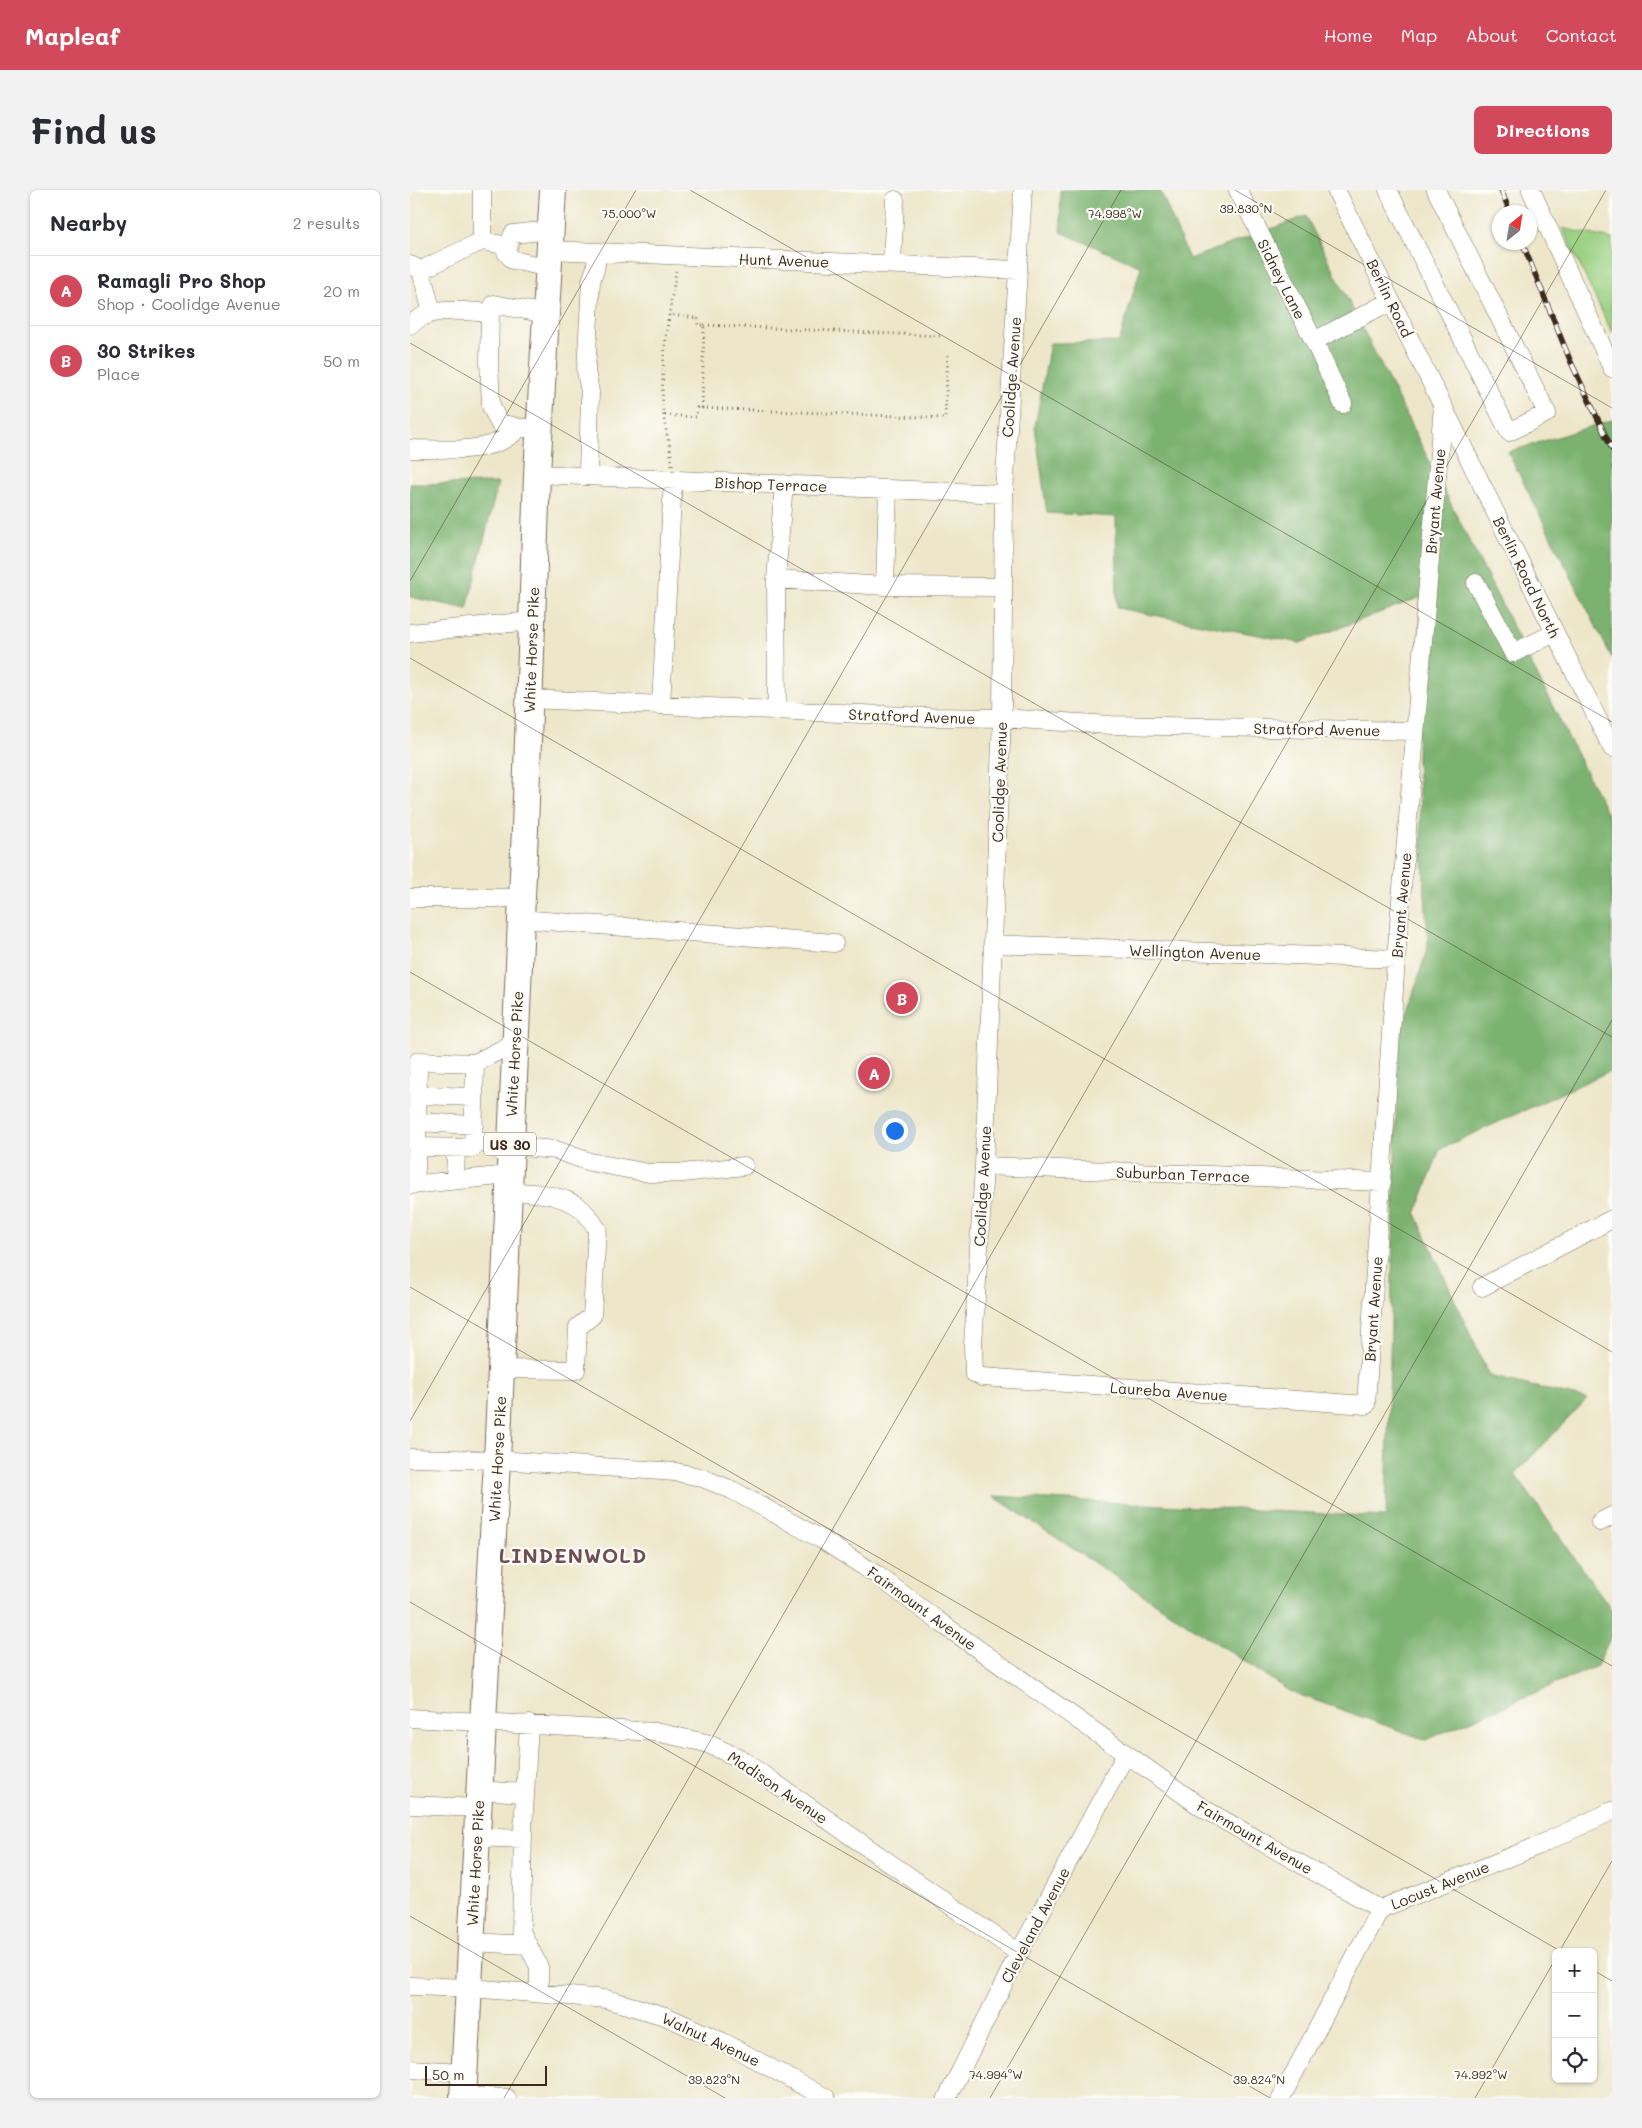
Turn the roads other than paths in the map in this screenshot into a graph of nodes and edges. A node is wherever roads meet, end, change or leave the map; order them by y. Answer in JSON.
{"nodes":[{"id":1,"x":482,"y":190,"type":"edge"},
{"id":2,"x":553,"y":190,"type":"edge"},
{"id":3,"x":1023,"y":190,"type":"edge"},
{"id":4,"x":1238,"y":190,"type":"edge"},
{"id":5,"x":1336,"y":190,"type":"edge"},
{"id":6,"x":1388,"y":190,"type":"edge"},
{"id":7,"x":1436,"y":190,"type":"edge"},
{"id":8,"x":1531,"y":190,"type":"edge"},
{"id":9,"x":895,"y":200,"type":"dead end"},
{"id":10,"x":482,"y":241,"type":"junction"},
{"id":11,"x":508,"y":246,"type":"junction"},
{"id":12,"x":550,"y":249,"type":"junction"},
{"id":13,"x":598,"y":252,"type":"junction"},
{"id":14,"x":892,"y":264,"type":"junction"},
{"id":15,"x":415,"y":267,"type":"edge"},
{"id":16,"x":1018,"y":270,"type":"junction"},
{"id":17,"x":1391,"y":301,"type":"junction"},
{"id":18,"x":432,"y":313,"type":"junction"},
{"id":19,"x":490,"y":313,"type":"junction"},
{"id":20,"x":546,"y":314,"type":"junction"},
{"id":21,"x":410,"y":325,"type":"edge"},
{"id":22,"x":1314,"y":341,"type":"junction"},
{"id":23,"x":1612,"y":368,"type":"edge"},
{"id":24,"x":1343,"y":404,"type":"dead end"},
{"id":25,"x":1443,"y":406,"type":"junction"},
{"id":26,"x":530,"y":428,"type":"junction"},
{"id":27,"x":410,"y":449,"type":"edge"},
{"id":28,"x":537,"y":474,"type":"junction"},
{"id":29,"x":588,"y":476,"type":"junction"},
{"id":30,"x":673,"y":480,"type":"junction"},
{"id":31,"x":784,"y":484,"type":"junction"},
{"id":32,"x":888,"y":489,"type":"junction"},
{"id":33,"x":1004,"y":494,"type":"junction"},
{"id":34,"x":776,"y":578,"type":"junction"},
{"id":35,"x":1476,"y":583,"type":"dead end"},
{"id":36,"x":885,"y":586,"type":"junction"},
{"id":37,"x":1002,"y":586,"type":"junction"},
{"id":38,"x":532,"y":621,"type":"junction"},
{"id":39,"x":1555,"y":633,"type":"junction"},
{"id":40,"x":410,"y":634,"type":"edge"},
{"id":41,"x":529,"y":699,"type":"junction"},
{"id":42,"x":660,"y":705,"type":"junction"},
{"id":43,"x":777,"y":710,"type":"junction"},
{"id":44,"x":1002,"y":718,"type":"junction"},
{"id":45,"x":1415,"y":731,"type":"junction"},
{"id":46,"x":1612,"y":748,"type":"edge"},
{"id":47,"x":410,"y":898,"type":"edge"},
{"id":48,"x":520,"y":919,"type":"junction"},
{"id":49,"x":834,"y":942,"type":"dead end"},
{"id":50,"x":993,"y":944,"type":"junction"},
{"id":51,"x":1396,"y":959,"type":"junction"},
{"id":52,"x":514,"y":1043,"type":"junction"},
{"id":53,"x":475,"y":1063,"type":"junction"},
{"id":54,"x":418,"y":1095,"type":"junction"},
{"id":55,"x":474,"y":1097,"type":"junction"},
{"id":56,"x":417,"y":1122,"type":"junction"},
{"id":57,"x":474,"y":1133,"type":"junction"},
{"id":58,"x":417,"y":1147,"type":"junction"},
{"id":59,"x":456,"y":1148,"type":"junction"},
{"id":60,"x":744,"y":1166,"type":"dead end"},
{"id":61,"x":984,"y":1166,"type":"junction"},
{"id":62,"x":509,"y":1167,"type":"junction"},
{"id":63,"x":455,"y":1180,"type":"junction"},
{"id":64,"x":1382,"y":1182,"type":"junction"},
{"id":65,"x":412,"y":1184,"type":"edge"},
{"id":66,"x":1612,"y":1219,"type":"edge"},
{"id":67,"x":1482,"y":1287,"type":"dead end"},
{"id":68,"x":501,"y":1369,"type":"junction"},
{"id":69,"x":974,"y":1373,"type":"joint"},
{"id":70,"x":1366,"y":1404,"type":"joint"},
{"id":71,"x":410,"y":1458,"type":"edge"},
{"id":72,"x":497,"y":1460,"type":"junction"},
{"id":73,"x":410,"y":1718,"type":"edge"},
{"id":74,"x":482,"y":1722,"type":"junction"},
{"id":75,"x":530,"y":1724,"type":"junction"},
{"id":76,"x":1126,"y":1754,"type":"junction"},
{"id":77,"x":525,"y":1793,"type":"junction"},
{"id":78,"x":479,"y":1799,"type":"junction"},
{"id":79,"x":410,"y":1805,"type":"edge"},
{"id":80,"x":1612,"y":1811,"type":"edge"},
{"id":81,"x":476,"y":1838,"type":"junction"},
{"id":82,"x":523,"y":1839,"type":"junction"},
{"id":83,"x":1380,"y":1909,"type":"junction"},
{"id":84,"x":471,"y":1942,"type":"junction"},
{"id":85,"x":528,"y":1945,"type":"junction"},
{"id":86,"x":1019,"y":1953,"type":"junction"},
{"id":87,"x":410,"y":1986,"type":"edge"},
{"id":88,"x":470,"y":1988,"type":"junction"},
{"id":89,"x":539,"y":1994,"type":"junction"},
{"id":90,"x":410,"y":2069,"type":"edge"},
{"id":91,"x":464,"y":2089,"type":"edge"},
{"id":92,"x":507,"y":2098,"type":"edge"},
{"id":93,"x":826,"y":2098,"type":"edge"},
{"id":94,"x":947,"y":2098,"type":"edge"},
{"id":95,"x":1281,"y":2098,"type":"edge"}],
"edges":[{"from":1,"to":10,"type":"street"},
{"from":2,"to":12,"type":"highway","name":"White Horse Pike","number":"US 30"},
{"from":3,"to":16,"type":"street","name":"Coolidge Avenue"},
{"from":4,"to":22,"type":"street","name":"Sidney Lane"},
{"from":5,"to":17,"type":"street","name":"Berlin Road"},
{"from":6,"to":7,"type":"street"},
{"from":8,"to":23,"type":"street"},
{"from":9,"to":14,"type":"street"},
{"from":10,"to":11,"type":"street"},
{"from":10,"to":15,"type":"street"},
{"from":11,"to":12,"type":"street"},
{"from":11,"to":12,"type":"street"},
{"from":12,"to":13,"type":"street","name":"Hunt Avenue"},
{"from":12,"to":20,"type":"highway","name":"White Horse Pike","number":"US 30"},
{"from":13,"to":14,"type":"street","name":"Hunt Avenue"},
{"from":13,"to":29,"type":"street"},
{"from":14,"to":16,"type":"street","name":"Hunt Avenue"},
{"from":15,"to":18,"type":"street"},
{"from":16,"to":33,"type":"street","name":"Coolidge Avenue"},
{"from":17,"to":22,"type":"street"},
{"from":17,"to":25,"type":"street","name":"Berlin Road"},
{"from":18,"to":19,"type":"street"},
{"from":18,"to":21,"type":"street"},
{"from":19,"to":20,"type":"street"},
{"from":19,"to":26,"type":"street"},
{"from":20,"to":26,"type":"highway","name":"White Horse Pike","number":"US 30"},
{"from":22,"to":24,"type":"street","name":"Sidney Lane"},
{"from":25,"to":39,"type":"street","name":"Berlin Road North"},
{"from":25,"to":45,"type":"street","name":"Bryant Avenue"},
{"from":26,"to":27,"type":"street"},
{"from":26,"to":28,"type":"highway","name":"White Horse Pike","number":"US 30"},
{"from":28,"to":29,"type":"street","name":"Bishop Terrace"},
{"from":28,"to":38,"type":"highway","name":"White Horse Pike","number":"US 30"},
{"from":29,"to":30,"type":"street","name":"Bishop Terrace"},
{"from":30,"to":31,"type":"street","name":"Bishop Terrace"},
{"from":30,"to":42,"type":"street"},
{"from":31,"to":32,"type":"street","name":"Bishop Terrace"},
{"from":31,"to":34,"type":"street"},
{"from":32,"to":33,"type":"street","name":"Bishop Terrace"},
{"from":32,"to":36,"type":"street"},
{"from":33,"to":37,"type":"street","name":"Coolidge Avenue"},
{"from":34,"to":36,"type":"street"},
{"from":34,"to":43,"type":"street"},
{"from":35,"to":39,"type":"street"},
{"from":36,"to":37,"type":"street"},
{"from":37,"to":44,"type":"street","name":"Coolidge Avenue"},
{"from":38,"to":40,"type":"street"},
{"from":38,"to":41,"type":"highway","name":"White Horse Pike","number":"US 30"},
{"from":39,"to":46,"type":"street","name":"Berlin Road North"},
{"from":41,"to":42,"type":"street","name":"Stratford Avenue"},
{"from":41,"to":48,"type":"highway","name":"White Horse Pike","number":"US 30"},
{"from":42,"to":43,"type":"street","name":"Stratford Avenue"},
{"from":43,"to":44,"type":"street","name":"Stratford Avenue"},
{"from":44,"to":45,"type":"street","name":"Stratford Avenue"},
{"from":44,"to":50,"type":"street","name":"Coolidge Avenue"},
{"from":45,"to":51,"type":"street","name":"Bryant Avenue"},
{"from":47,"to":48,"type":"street"},
{"from":48,"to":49,"type":"street"},
{"from":48,"to":52,"type":"highway","name":"White Horse Pike","number":"US 30"},
{"from":50,"to":51,"type":"street","name":"Wellington Avenue"},
{"from":50,"to":61,"type":"street","name":"Coolidge Avenue"},
{"from":51,"to":64,"type":"street","name":"Bryant Avenue"},
{"from":52,"to":53,"type":"street"},
{"from":52,"to":62,"type":"highway","name":"White Horse Pike","number":"US 30"},
{"from":53,"to":54,"type":"street"},
{"from":53,"to":55,"type":"street"},
{"from":54,"to":55,"type":"street"},
{"from":54,"to":56,"type":"street"},
{"from":55,"to":57,"type":"street"},
{"from":56,"to":57,"type":"street"},
{"from":56,"to":58,"type":"street"},
{"from":57,"to":59,"type":"street"},
{"from":57,"to":62,"type":"street"},
{"from":58,"to":59,"type":"street"},
{"from":58,"to":65,"type":"street"},
{"from":59,"to":63,"type":"street"},
{"from":60,"to":62,"type":"street"},
{"from":61,"to":64,"type":"street","name":"Suburban Terrace"},
{"from":61,"to":69,"type":"street","name":"Coolidge Avenue"},
{"from":62,"to":63,"type":"street"},
{"from":62,"to":68,"type":"highway","name":"White Horse Pike","number":"US 30"},
{"from":62,"to":68,"type":"street"},
{"from":63,"to":65,"type":"street"},
{"from":64,"to":70,"type":"street","name":"Bryant Avenue"},
{"from":66,"to":67,"type":"street"},
{"from":68,"to":72,"type":"highway","name":"White Horse Pike","number":"US 30"},
{"from":69,"to":70,"type":"street","name":"Laureba Avenue"},
{"from":71,"to":72,"type":"street","name":"Fairmount Avenue"},
{"from":72,"to":74,"type":"highway","name":"White Horse Pike","number":"US 30"},
{"from":72,"to":76,"type":"street","name":"Fairmount Avenue"},
{"from":73,"to":74,"type":"street","name":"Madison Avenue"},
{"from":74,"to":75,"type":"street","name":"Madison Avenue"},
{"from":74,"to":78,"type":"highway","name":"White Horse Pike","number":"US 30"},
{"from":75,"to":77,"type":"street"},
{"from":75,"to":86,"type":"street","name":"Madison Avenue"},
{"from":76,"to":83,"type":"street","name":"Fairmount Avenue"},
{"from":76,"to":86,"type":"street","name":"Cleveland Avenue"},
{"from":77,"to":78,"type":"street"},
{"from":77,"to":82,"type":"street"},
{"from":78,"to":79,"type":"street"},
{"from":78,"to":81,"type":"highway","name":"White Horse Pike","number":"US 30"},
{"from":80,"to":83,"type":"street","name":"Locust Avenue"},
{"from":81,"to":82,"type":"street"},
{"from":81,"to":84,"type":"highway","name":"White Horse Pike","number":"US 30"},
{"from":82,"to":85,"type":"street"},
{"from":83,"to":95,"type":"street","name":"Locust Avenue"},
{"from":84,"to":85,"type":"street"},
{"from":84,"to":88,"type":"highway","name":"White Horse Pike","number":"US 30"},
{"from":85,"to":89,"type":"street"},
{"from":86,"to":94,"type":"street","name":"Cleveland Avenue"},
{"from":87,"to":88,"type":"street","name":"Walnut Avenue"},
{"from":88,"to":89,"type":"street","name":"Walnut Avenue"},
{"from":88,"to":91,"type":"highway","name":"White Horse Pike","number":"US 30"},
{"from":89,"to":93,"type":"street","name":"Walnut Avenue"},
{"from":90,"to":91,"type":"street"},
{"from":91,"to":92,"type":"street"}]}
